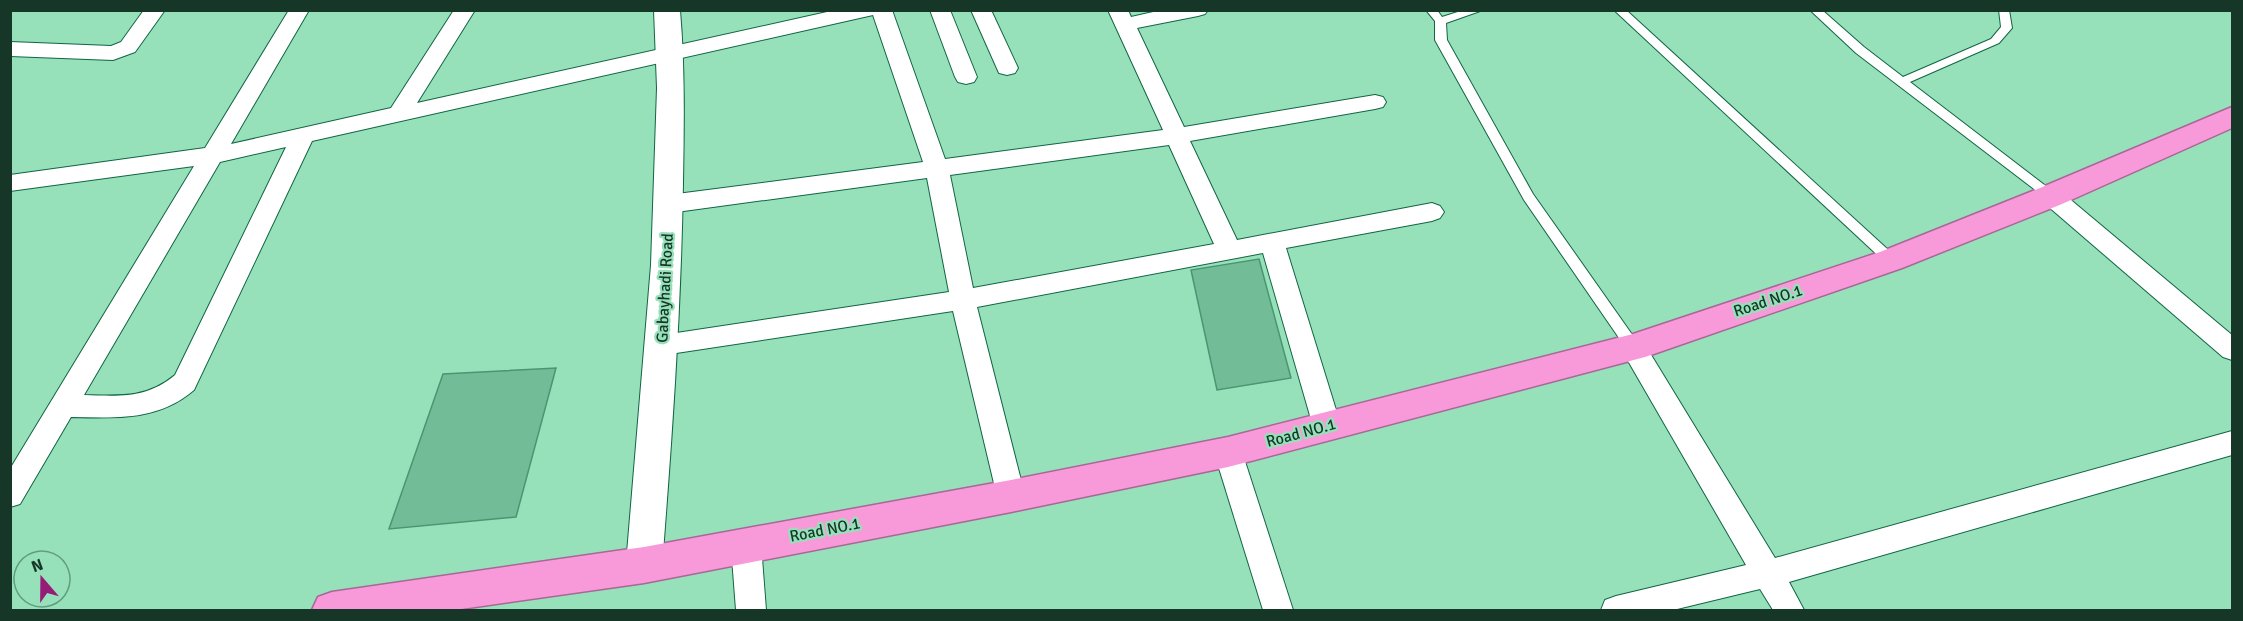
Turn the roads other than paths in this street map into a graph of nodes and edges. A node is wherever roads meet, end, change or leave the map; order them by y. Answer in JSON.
{"nodes":[{"id":1,"x":155,"y":10,"type":"edge"},
{"id":2,"x":299,"y":10,"type":"edge"},
{"id":3,"x":465,"y":10,"type":"edge"},
{"id":4,"x":667,"y":10,"type":"edge"},
{"id":5,"x":867,"y":10,"type":"edge"},
{"id":6,"x":882,"y":10,"type":"edge"},
{"id":7,"x":940,"y":10,"type":"edge"},
{"id":8,"x":981,"y":10,"type":"edge"},
{"id":9,"x":1198,"y":10,"type":"edge"},
{"id":10,"x":1431,"y":10,"type":"edge"},
{"id":11,"x":1478,"y":10,"type":"edge"},
{"id":12,"x":1619,"y":10,"type":"edge"},
{"id":13,"x":1815,"y":10,"type":"edge"},
{"id":14,"x":2004,"y":10,"type":"edge"},
{"id":15,"x":1122,"y":17,"type":"edge"},
{"id":16,"x":1440,"y":21,"type":"junction"},
{"id":17,"x":10,"y":49,"type":"edge"},
{"id":18,"x":671,"y":52,"type":"junction"},
{"id":19,"x":1007,"y":68,"type":"dead end"},
{"id":20,"x":966,"y":77,"type":"dead end"},
{"id":21,"x":1903,"y":81,"type":"junction"},
{"id":22,"x":1374,"y":102,"type":"dead end"},
{"id":23,"x":399,"y":113,"type":"junction"},
{"id":24,"x":2232,"y":117,"type":"edge"},
{"id":25,"x":304,"y":134,"type":"junction"},
{"id":26,"x":1177,"y":135,"type":"junction"},
{"id":27,"x":215,"y":155,"type":"junction"},
{"id":28,"x":937,"y":169,"type":"junction"},
{"id":29,"x":10,"y":183,"type":"edge"},
{"id":30,"x":2052,"y":196,"type":"junction"},
{"id":31,"x":669,"y":204,"type":"junction"},
{"id":32,"x":1432,"y":212,"type":"dead end"},
{"id":33,"x":1272,"y":243,"type":"junction"},
{"id":34,"x":1229,"y":249,"type":"junction"},
{"id":35,"x":1891,"y":260,"type":"junction"},
{"id":36,"x":963,"y":300,"type":"junction"},
{"id":37,"x":663,"y":345,"type":"junction"},
{"id":38,"x":1633,"y":347,"type":"junction"},
{"id":39,"x":2232,"y":350,"type":"edge"},
{"id":40,"x":66,"y":406,"type":"junction"},
{"id":41,"x":1328,"y":426,"type":"junction"},
{"id":42,"x":2232,"y":443,"type":"edge"},
{"id":43,"x":1228,"y":452,"type":"junction"},
{"id":44,"x":10,"y":495,"type":"edge"},
{"id":45,"x":1011,"y":496,"type":"junction"},
{"id":46,"x":746,"y":545,"type":"junction"},
{"id":47,"x":644,"y":565,"type":"junction"},
{"id":48,"x":1767,"y":574,"type":"junction"},
{"id":49,"x":332,"y":610,"type":"edge"},
{"id":50,"x":751,"y":610,"type":"edge"},
{"id":51,"x":1278,"y":610,"type":"edge"},
{"id":52,"x":1616,"y":610,"type":"edge"},
{"id":53,"x":1789,"y":610,"type":"edge"}],
"edges":[{"from":1,"to":17,"type":"street"},
{"from":2,"to":27,"type":"street"},
{"from":3,"to":23,"type":"street"},
{"from":4,"to":18,"type":"street","name":"Gabayhadi Road"},
{"from":5,"to":18,"type":"street"},
{"from":6,"to":28,"type":"street"},
{"from":7,"to":20,"type":"street"},
{"from":8,"to":19,"type":"street"},
{"from":9,"to":15,"type":"street"},
{"from":10,"to":16,"type":"lane"},
{"from":11,"to":16,"type":"lane"},
{"from":12,"to":35,"type":"lane"},
{"from":13,"to":21,"type":"lane"},
{"from":14,"to":21,"type":"lane"},
{"from":15,"to":26,"type":"street"},
{"from":16,"to":38,"type":"lane"},
{"from":18,"to":23,"type":"street"},
{"from":18,"to":31,"type":"street","name":"Gabayhadi Road"},
{"from":21,"to":30,"type":"lane"},
{"from":22,"to":26,"type":"street"},
{"from":23,"to":25,"type":"street"},
{"from":24,"to":30,"type":"highway","name":"Road NO.1"},
{"from":25,"to":27,"type":"street"},
{"from":25,"to":40,"type":"street"},
{"from":26,"to":28,"type":"street"},
{"from":26,"to":34,"type":"street"},
{"from":27,"to":29,"type":"street"},
{"from":27,"to":40,"type":"street"},
{"from":28,"to":31,"type":"street"},
{"from":28,"to":36,"type":"street"},
{"from":30,"to":35,"type":"highway","name":"Road NO.1"},
{"from":30,"to":39,"type":"street"},
{"from":31,"to":37,"type":"street","name":"Gabayhadi Road"},
{"from":32,"to":33,"type":"street"},
{"from":33,"to":34,"type":"street"},
{"from":33,"to":41,"type":"street"},
{"from":34,"to":36,"type":"street"},
{"from":35,"to":38,"type":"highway","name":"Road NO.1"},
{"from":36,"to":37,"type":"street"},
{"from":36,"to":45,"type":"street"},
{"from":37,"to":47,"type":"street","name":"Gabayhadi Road"},
{"from":38,"to":41,"type":"highway","name":"Road NO.1"},
{"from":38,"to":48,"type":"street"},
{"from":40,"to":44,"type":"street"},
{"from":41,"to":43,"type":"highway","name":"Road NO.1"},
{"from":42,"to":48,"type":"street"},
{"from":43,"to":45,"type":"highway","name":"Road NO.1"},
{"from":43,"to":51,"type":"street"},
{"from":45,"to":46,"type":"highway","name":"Road NO.1"},
{"from":46,"to":47,"type":"highway","name":"Road NO.1"},
{"from":46,"to":50,"type":"street"},
{"from":47,"to":49,"type":"highway","name":"Road NO.1"},
{"from":48,"to":52,"type":"street"},
{"from":48,"to":53,"type":"street"}]}
